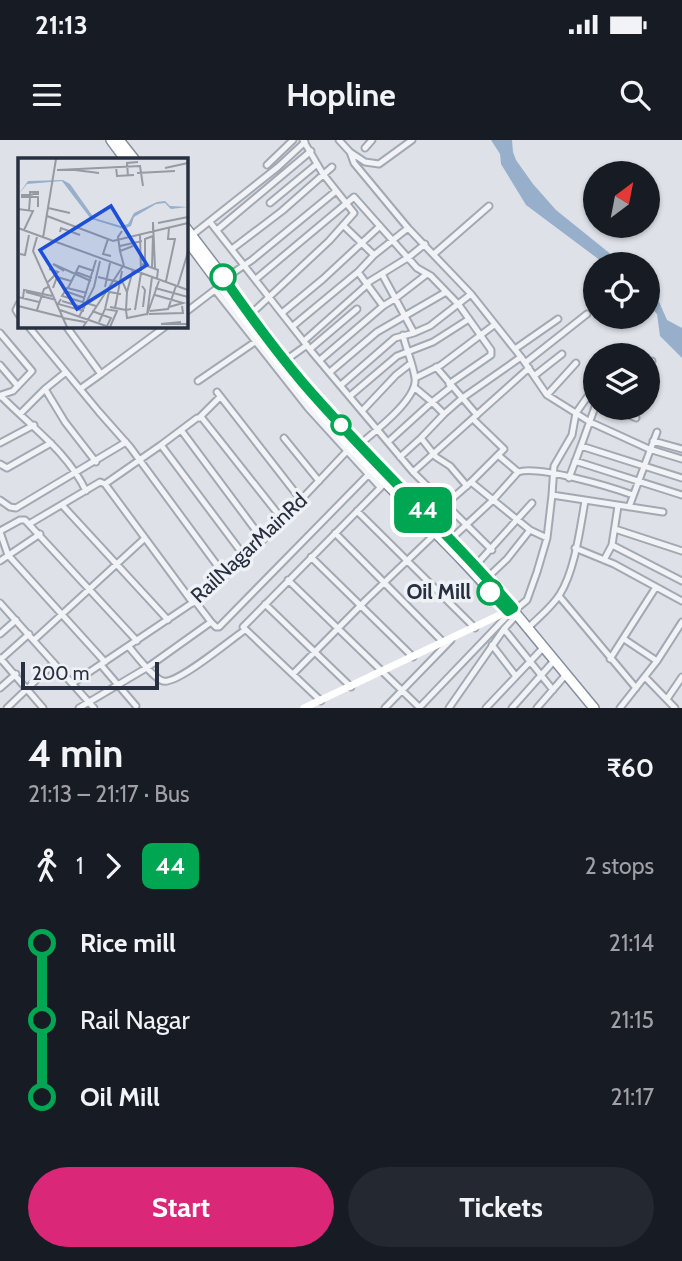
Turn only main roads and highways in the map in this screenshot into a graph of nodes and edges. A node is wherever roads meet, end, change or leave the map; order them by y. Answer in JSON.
{"nodes":[{"id":1,"x":111,"y":140,"type":"edge"},
{"id":2,"x":119,"y":140,"type":"edge"},
{"id":3,"x":124,"y":158,"type":"edge"},
{"id":4,"x":133,"y":158,"type":"edge"},
{"id":5,"x":187,"y":234,"type":"edge"},
{"id":6,"x":220,"y":285,"type":"junction"},
{"id":7,"x":512,"y":612,"type":"junction"},
{"id":8,"x":586,"y":708,"type":"edge"},
{"id":9,"x":594,"y":708,"type":"edge"}],
"edges":[{"from":1,"to":3,"type":"highway"},
{"from":2,"to":4,"type":"highway"},
{"from":5,"to":6,"type":"highway"},
{"from":6,"to":7,"type":"highway"},
{"from":6,"to":7,"type":"highway"},
{"from":7,"to":8,"type":"highway"},
{"from":7,"to":9,"type":"highway"}]}
